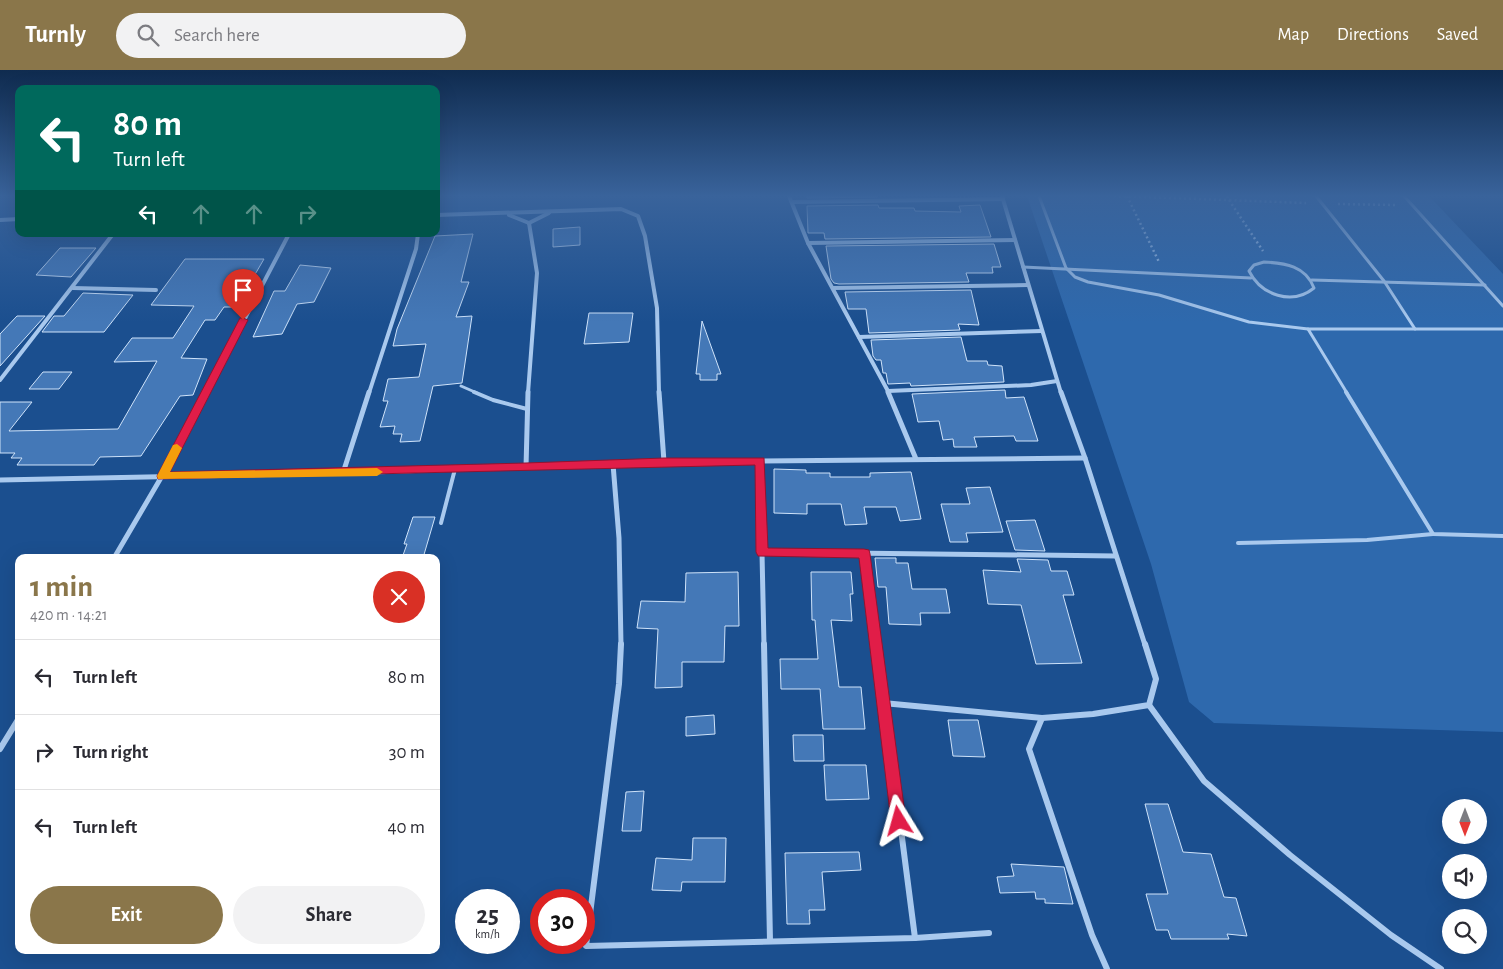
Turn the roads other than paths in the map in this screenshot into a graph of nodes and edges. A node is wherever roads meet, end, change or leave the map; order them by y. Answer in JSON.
{"nodes":[{"id":1,"x":111,"y":238,"type":"edge"},
{"id":2,"x":287,"y":238,"type":"edge"},
{"id":3,"x":417,"y":238,"type":"edge"},
{"id":4,"x":531,"y":238,"type":"edge"},
{"id":5,"x":645,"y":238,"type":"edge"},
{"id":6,"x":806,"y":238,"type":"edge"},
{"id":7,"x":1055,"y":238,"type":"edge"},
{"id":8,"x":1350,"y":238,"type":"edge"},
{"id":9,"x":1442,"y":238,"type":"edge"},
{"id":10,"x":1015,"y":240,"type":"joint"},
{"id":11,"x":808,"y":243,"type":"junction"},
{"id":12,"x":1023,"y":267,"type":"junction"},
{"id":13,"x":1066,"y":268,"type":"junction"},
{"id":14,"x":1251,"y":278,"type":"junction"},
{"id":15,"x":1312,"y":280,"type":"junction"},
{"id":16,"x":1384,"y":281,"type":"junction"},
{"id":17,"x":1028,"y":285,"type":"junction"},
{"id":18,"x":1485,"y":285,"type":"junction"},
{"id":19,"x":73,"y":288,"type":"junction"},
{"id":20,"x":833,"y":288,"type":"junction"},
{"id":21,"x":156,"y":290,"type":"dead end"},
{"id":22,"x":1503,"y":306,"type":"edge"},
{"id":23,"x":1503,"y":328,"type":"edge"},
{"id":24,"x":1308,"y":329,"type":"junction"},
{"id":25,"x":1414,"y":329,"type":"junction"},
{"id":26,"x":1042,"y":331,"type":"junction"},
{"id":27,"x":859,"y":337,"type":"junction"},
{"id":28,"x":0,"y":380,"type":"edge"},
{"id":29,"x":1057,"y":380,"type":"junction"},
{"id":30,"x":461,"y":386,"type":"dead end"},
{"id":31,"x":888,"y":391,"type":"junction"},
{"id":32,"x":527,"y":409,"type":"junction"},
{"id":33,"x":1085,"y":458,"type":"junction"},
{"id":34,"x":916,"y":459,"type":"junction"},
{"id":35,"x":760,"y":461,"type":"junction"},
{"id":36,"x":664,"y":462,"type":"junction"},
{"id":37,"x":613,"y":464,"type":"junction"},
{"id":38,"x":526,"y":467,"type":"junction"},
{"id":39,"x":455,"y":469,"type":"junction"},
{"id":40,"x":343,"y":472,"type":"junction"},
{"id":41,"x":162,"y":476,"type":"junction"},
{"id":42,"x":0,"y":480,"type":"edge"},
{"id":43,"x":441,"y":523,"type":"dead end"},
{"id":44,"x":1433,"y":534,"type":"junction"},
{"id":45,"x":1503,"y":536,"type":"edge"},
{"id":46,"x":1238,"y":543,"type":"dead end"},
{"id":47,"x":762,"y":552,"type":"junction"},
{"id":48,"x":116,"y":554,"type":"edge"},
{"id":49,"x":864,"y":554,"type":"junction"},
{"id":50,"x":1116,"y":556,"type":"junction"},
{"id":51,"x":883,"y":703,"type":"junction"},
{"id":52,"x":1149,"y":705,"type":"junction"},
{"id":53,"x":1042,"y":718,"type":"junction"},
{"id":54,"x":15,"y":725,"type":"edge"},
{"id":55,"x":0,"y":749,"type":"edge"},
{"id":56,"x":988,"y":934,"type":"dead end"},
{"id":57,"x":915,"y":938,"type":"junction"},
{"id":58,"x":770,"y":941,"type":"junction"},
{"id":59,"x":1107,"y":969,"type":"edge"},
{"id":60,"x":1441,"y":969,"type":"edge"}],
"edges":[{"from":1,"to":19,"type":"street"},
{"from":2,"to":41,"type":"street"},
{"from":3,"to":40,"type":"street"},
{"from":4,"to":32,"type":"street"},
{"from":5,"to":36,"type":"street"},
{"from":6,"to":11,"type":"street"},
{"from":7,"to":13,"type":"lane"},
{"from":8,"to":16,"type":"lane"},
{"from":9,"to":18,"type":"lane"},
{"from":10,"to":11,"type":"street"},
{"from":10,"to":12,"type":"street"},
{"from":11,"to":20,"type":"street"},
{"from":12,"to":13,"type":"lane"},
{"from":12,"to":17,"type":"street"},
{"from":13,"to":14,"type":"lane"},
{"from":13,"to":24,"type":"lane"},
{"from":14,"to":15,"type":"lane"},
{"from":14,"to":15,"type":"lane"},
{"from":15,"to":16,"type":"lane"},
{"from":16,"to":18,"type":"lane"},
{"from":16,"to":25,"type":"lane"},
{"from":17,"to":20,"type":"street"},
{"from":17,"to":26,"type":"street"},
{"from":18,"to":22,"type":"lane"},
{"from":19,"to":21,"type":"street"},
{"from":19,"to":28,"type":"street"},
{"from":20,"to":27,"type":"street"},
{"from":23,"to":25,"type":"lane"},
{"from":24,"to":25,"type":"lane"},
{"from":24,"to":44,"type":"lane"},
{"from":26,"to":27,"type":"street"},
{"from":26,"to":29,"type":"street"},
{"from":27,"to":31,"type":"street"},
{"from":29,"to":31,"type":"street"},
{"from":29,"to":33,"type":"street"},
{"from":30,"to":32,"type":"lane"},
{"from":31,"to":34,"type":"street"},
{"from":32,"to":38,"type":"street"},
{"from":33,"to":34,"type":"street"},
{"from":33,"to":50,"type":"street"},
{"from":34,"to":35,"type":"street"},
{"from":35,"to":36,"type":"street"},
{"from":35,"to":47,"type":"street"},
{"from":36,"to":37,"type":"street"},
{"from":37,"to":38,"type":"street"},
{"from":37,"to":58,"type":"street"},
{"from":38,"to":39,"type":"street"},
{"from":39,"to":40,"type":"street"},
{"from":39,"to":43,"type":"lane"},
{"from":40,"to":41,"type":"street"},
{"from":41,"to":42,"type":"street"},
{"from":41,"to":48,"type":"street"},
{"from":44,"to":45,"type":"lane"},
{"from":44,"to":46,"type":"lane"},
{"from":47,"to":49,"type":"street"},
{"from":47,"to":58,"type":"street"},
{"from":49,"to":50,"type":"street"},
{"from":49,"to":51,"type":"street"},
{"from":50,"to":52,"type":"street"},
{"from":51,"to":53,"type":"street"},
{"from":51,"to":57,"type":"street"},
{"from":52,"to":53,"type":"street"},
{"from":52,"to":60,"type":"street"},
{"from":53,"to":59,"type":"street"},
{"from":54,"to":55,"type":"street"},
{"from":56,"to":57,"type":"street"},
{"from":57,"to":58,"type":"street"}]}
